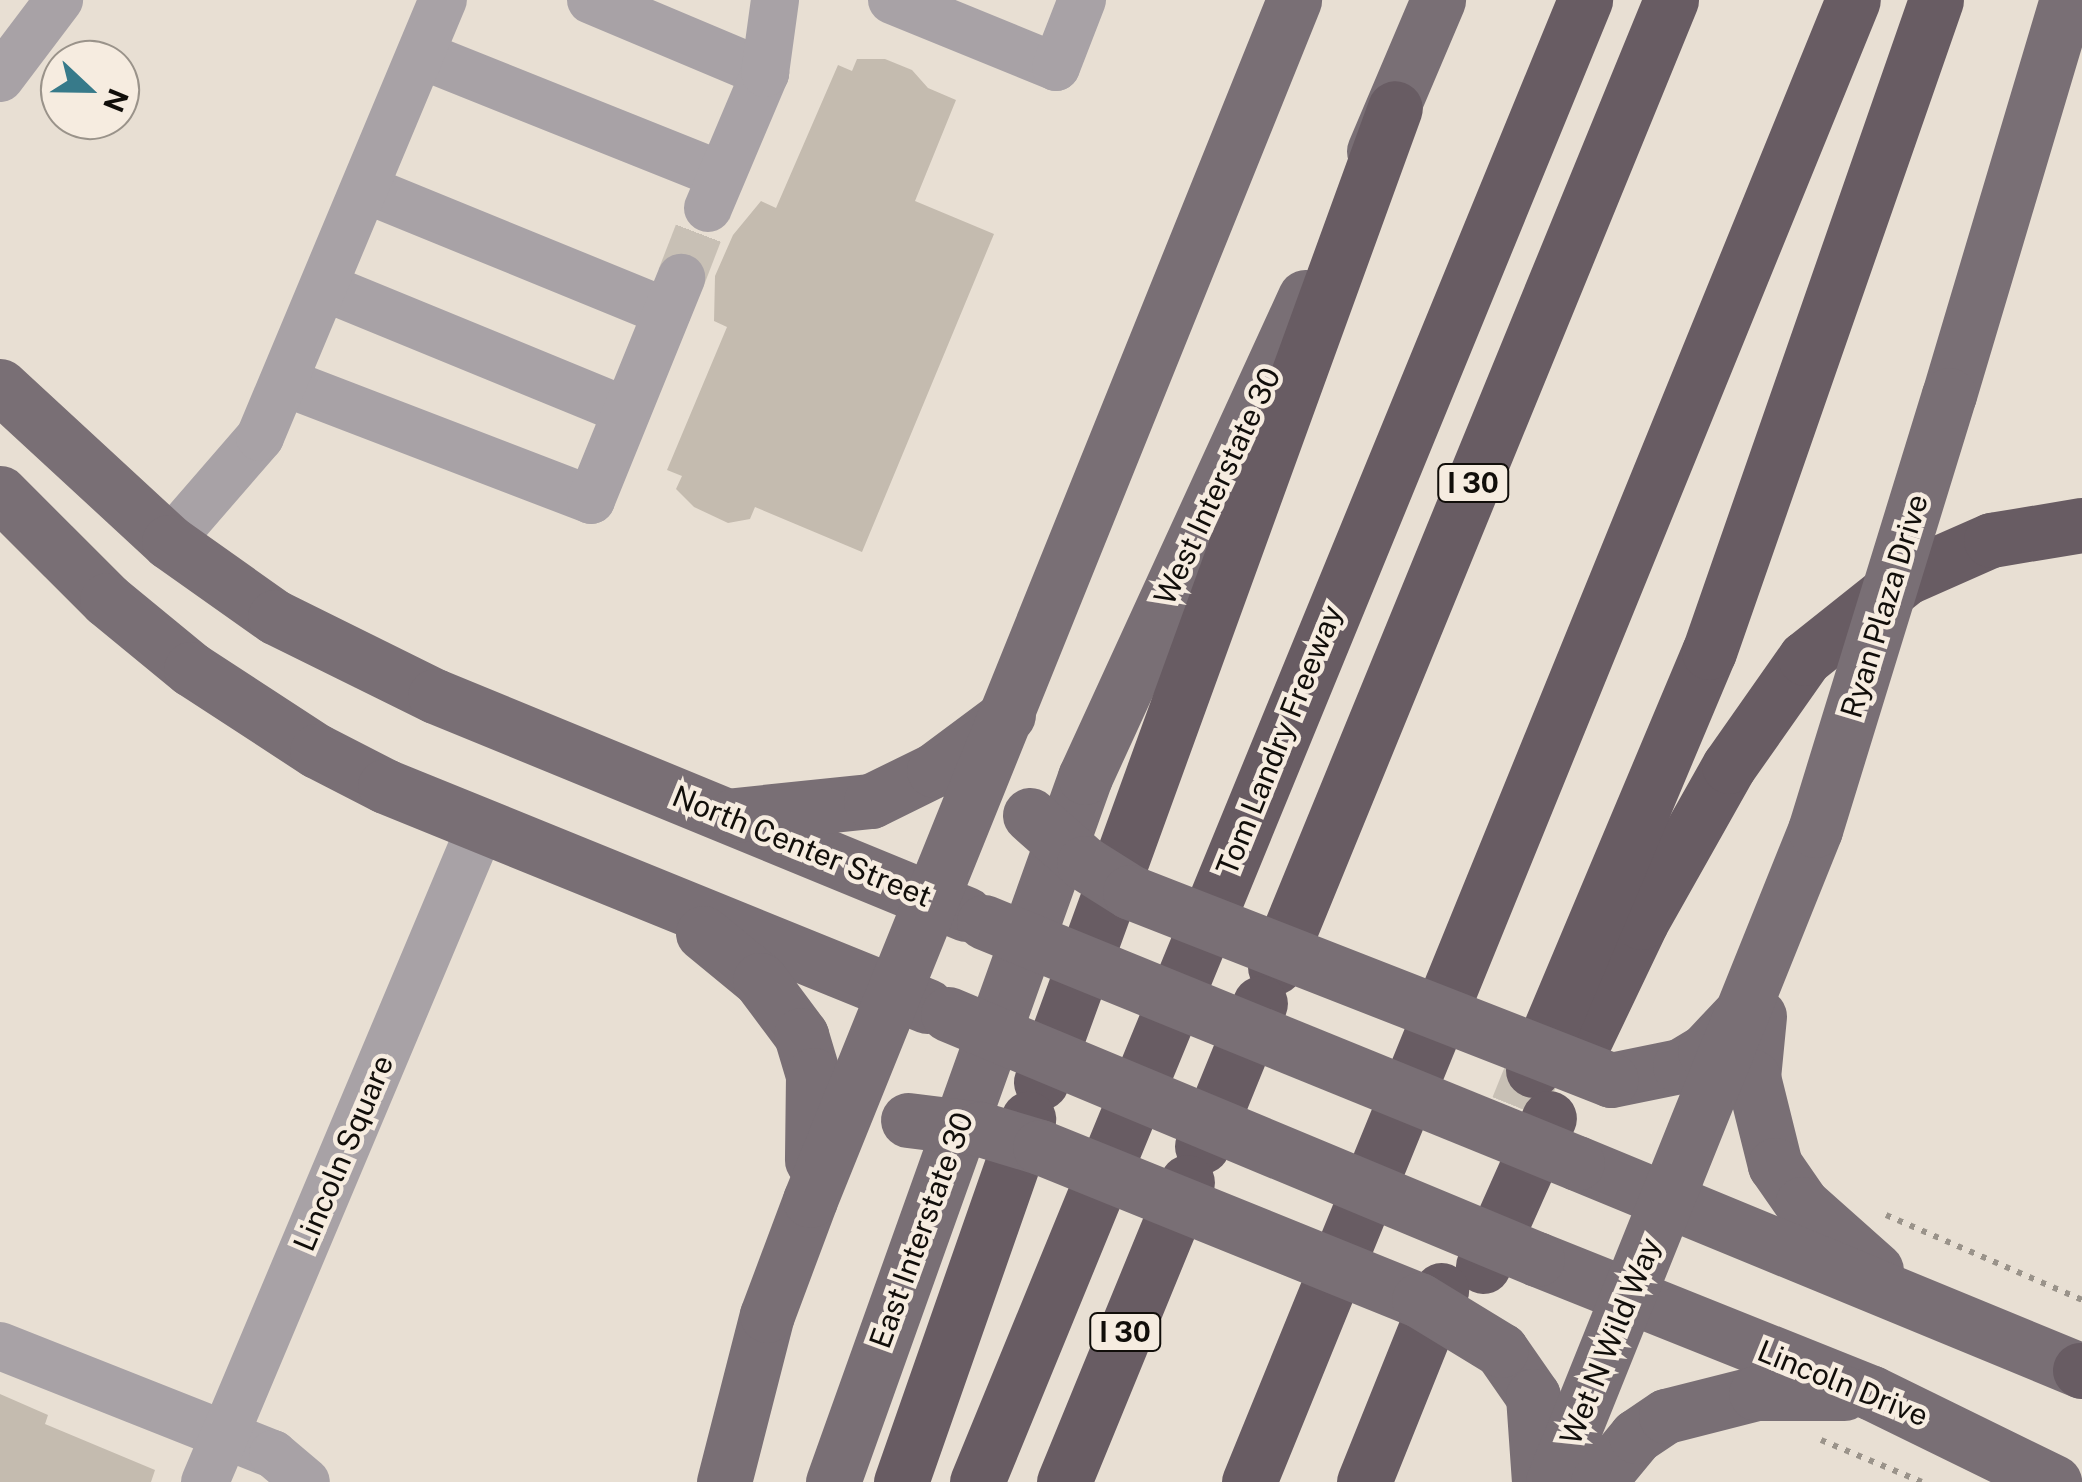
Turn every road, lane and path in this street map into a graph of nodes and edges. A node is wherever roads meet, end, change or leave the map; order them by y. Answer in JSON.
{"nodes":[{"id":1,"x":59,"y":0,"type":"edge"},
{"id":2,"x":443,"y":0,"type":"edge"},
{"id":3,"x":591,"y":0,"type":"edge"},
{"id":4,"x":775,"y":0,"type":"edge"},
{"id":5,"x":892,"y":0,"type":"edge"},
{"id":6,"x":1082,"y":0,"type":"edge"},
{"id":7,"x":1294,"y":0,"type":"edge"},
{"id":8,"x":1438,"y":0,"type":"edge"},
{"id":9,"x":1585,"y":0,"type":"edge"},
{"id":10,"x":1670,"y":0,"type":"edge"},
{"id":11,"x":1854,"y":0,"type":"edge"},
{"id":12,"x":1936,"y":0,"type":"edge"},
{"id":13,"x":2068,"y":27,"type":"edge"},
{"id":14,"x":420,"y":55,"type":"junction"},
{"id":15,"x":765,"y":73,"type":"junction"},
{"id":16,"x":0,"y":78,"type":"edge"},
{"id":17,"x":1395,"y":108,"type":"junction"},
{"id":18,"x":365,"y":189,"type":"junction"},
{"id":19,"x":324,"y":287,"type":"junction"},
{"id":20,"x":284,"y":382,"type":"junction"},
{"id":21,"x":0,"y":386,"type":"edge"},
{"id":22,"x":627,"y":411,"type":"junction"},
{"id":23,"x":4,"y":504,"type":"edge"},
{"id":24,"x":2082,"y":526,"type":"edge"},
{"id":25,"x":169,"y":542,"type":"junction"},
{"id":26,"x":1010,"y":713,"type":"junction"},
{"id":27,"x":728,"y":816,"type":"junction"},
{"id":28,"x":482,"y":824,"type":"junction"},
{"id":29,"x":654,"y":893,"type":"junction"},
{"id":30,"x":933,"y":899,"type":"junction"},
{"id":31,"x":1012,"y":979,"type":"joint"},
{"id":32,"x":1756,"y":986,"type":"junction"},
{"id":33,"x":892,"y":994,"type":"junction"},
{"id":34,"x":1559,"y":1103,"type":"junction"},
{"id":35,"x":818,"y":1178,"type":"junction"},
{"id":36,"x":1668,"y":1200,"type":"junction"},
{"id":37,"x":1870,"y":1209,"type":"dead end"},
{"id":38,"x":1462,"y":1278,"type":"junction"},
{"id":39,"x":1627,"y":1295,"type":"junction"},
{"id":40,"x":1904,"y":1295,"type":"junction"},
{"id":41,"x":2082,"y":1300,"type":"edge"},
{"id":42,"x":0,"y":1346,"type":"edge"},
{"id":43,"x":2082,"y":1371,"type":"edge"},
{"id":44,"x":1872,"y":1392,"type":"junction"},
{"id":45,"x":225,"y":1434,"type":"junction"},
{"id":46,"x":205,"y":1482,"type":"edge"},
{"id":47,"x":306,"y":1482,"type":"edge"},
{"id":48,"x":724,"y":1482,"type":"edge"},
{"id":49,"x":832,"y":1482,"type":"edge"},
{"id":50,"x":901,"y":1482,"type":"edge"},
{"id":51,"x":977,"y":1482,"type":"edge"},
{"id":52,"x":1064,"y":1482,"type":"edge"},
{"id":53,"x":1249,"y":1482,"type":"edge"},
{"id":54,"x":1364,"y":1482,"type":"edge"},
{"id":55,"x":1386,"y":1482,"type":"edge"},
{"id":56,"x":1539,"y":1482,"type":"edge"},
{"id":57,"x":1554,"y":1482,"type":"edge"},
{"id":58,"x":1598,"y":1482,"type":"edge"},
{"id":59,"x":2054,"y":1482,"type":"edge"}],
"edges":[{"from":1,"to":16,"type":"street"},
{"from":2,"to":14,"type":"street"},
{"from":3,"to":15,"type":"street"},
{"from":4,"to":15,"type":"street"},
{"from":5,"to":6,"type":"street"},
{"from":7,"to":26,"type":"main road"},
{"from":8,"to":17,"type":"main road","name":"West Interstate 30"},
{"from":9,"to":51,"type":"highway","name":"Tom Landry Freeway","number":"I 30"},
{"from":10,"to":52,"type":"highway","number":"I 30"},
{"from":11,"to":53,"type":"highway"},
{"from":12,"to":34,"type":"highway"},
{"from":13,"to":32,"type":"main road","name":"Ryan Plaza Drive","bridge":true},
{"from":14,"to":15,"type":"street"},
{"from":14,"to":18,"type":"street"},
{"from":17,"to":31,"type":"main road","name":"West Interstate 30"},
{"from":17,"to":50,"type":"highway"},
{"from":18,"to":19,"type":"street"},
{"from":18,"to":22,"type":"street"},
{"from":19,"to":20,"type":"street"},
{"from":19,"to":22,"type":"street"},
{"from":20,"to":22,"type":"street"},
{"from":20,"to":25,"type":"street"},
{"from":21,"to":25,"type":"main road","name":"North Center Street"},
{"from":23,"to":28,"type":"main road"},
{"from":24,"to":34,"type":"highway"},
{"from":25,"to":27,"type":"main road","name":"North Center Street"},
{"from":26,"to":27,"type":"main road"},
{"from":26,"to":30,"type":"main road"},
{"from":26,"to":34,"type":"main road","bridge":true},
{"from":27,"to":30,"type":"main road","name":"North Center Street"},
{"from":28,"to":29,"type":"main road"},
{"from":28,"to":45,"type":"street","name":"Lincoln Square"},
{"from":29,"to":33,"type":"main road"},
{"from":29,"to":35,"type":"main road"},
{"from":30,"to":33,"type":"main road"},
{"from":30,"to":34,"type":"main road","name":"North Center Street","bridge":true},
{"from":31,"to":49,"type":"main road","name":"East Interstate 30"},
{"from":32,"to":34,"type":"main road"},
{"from":32,"to":36,"type":"main road","name":"Ryan Plaza Drive"},
{"from":32,"to":40,"type":"main road"},
{"from":33,"to":35,"type":"main road"},
{"from":33,"to":39,"type":"main road","bridge":true},
{"from":34,"to":36,"type":"main road","name":"North Center Street"},
{"from":34,"to":38,"type":"highway"},
{"from":35,"to":48,"type":"main road"},
{"from":35,"to":56,"type":"main road","bridge":true},
{"from":36,"to":39,"type":"main road","name":"Wet N Wild Way"},
{"from":36,"to":40,"type":"main road"},
{"from":37,"to":41,"type":"path"},
{"from":38,"to":54,"type":"highway"},
{"from":38,"to":55,"type":"highway"},
{"from":39,"to":44,"type":"main road","name":"Lincoln Drive"},
{"from":39,"to":57,"type":"main road","name":"Wet N Wild Way"},
{"from":40,"to":43,"type":"main road"},
{"from":42,"to":45,"type":"street"},
{"from":44,"to":58,"type":"main road"},
{"from":44,"to":59,"type":"main road","name":"Lincoln Drive"},
{"from":45,"to":46,"type":"street","name":"Lincoln Square"},
{"from":45,"to":47,"type":"street"}]}
